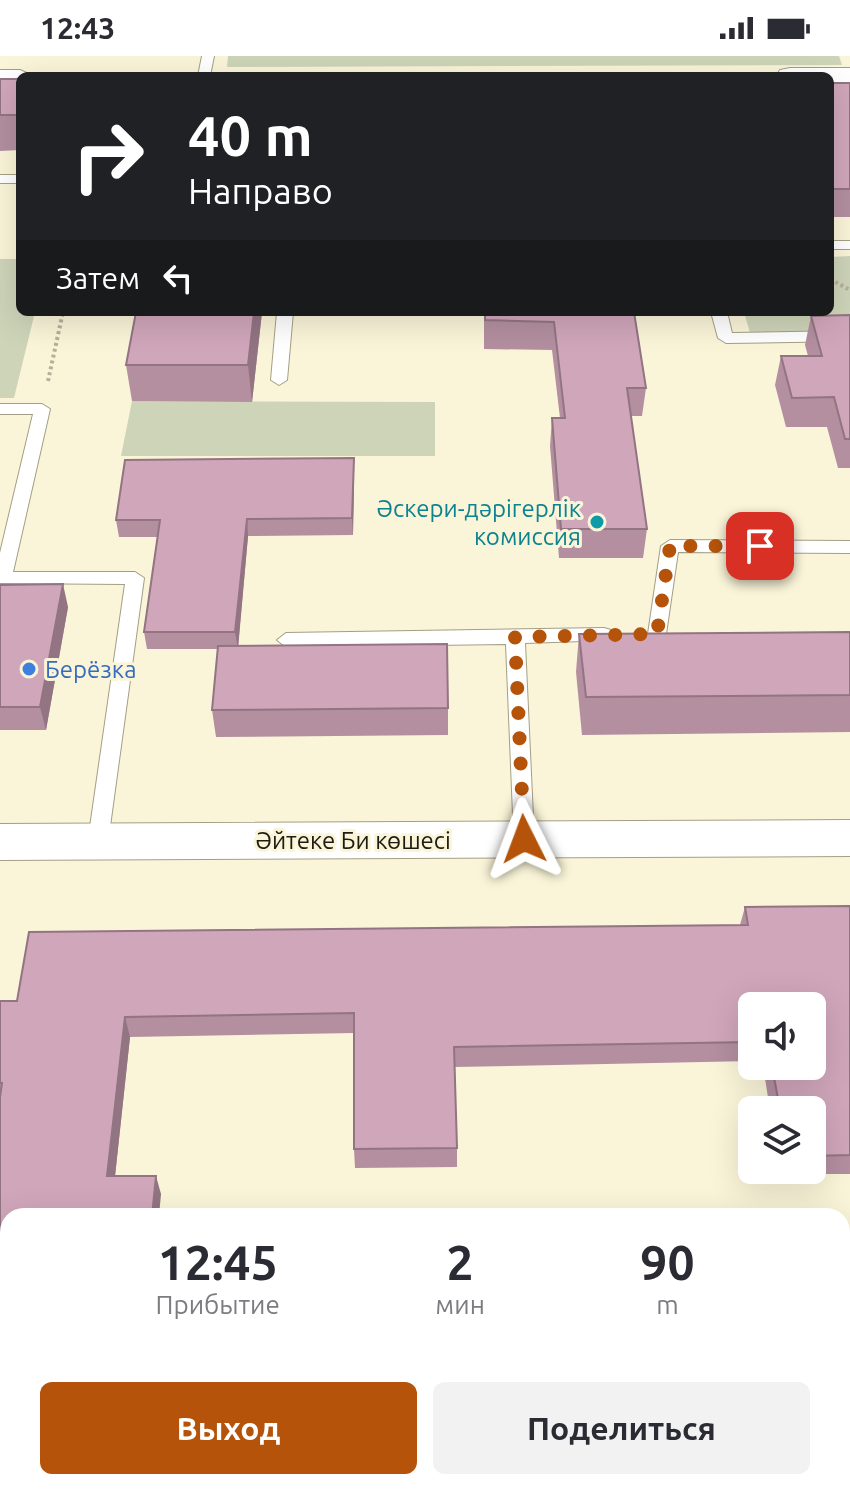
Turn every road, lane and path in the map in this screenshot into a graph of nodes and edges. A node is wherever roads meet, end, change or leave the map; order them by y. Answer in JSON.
{"nodes":[{"id":1,"x":62,"y":316,"type":"edge"},
{"id":2,"x":285,"y":316,"type":"edge"},
{"id":3,"x":720,"y":316,"type":"edge"},
{"id":4,"x":850,"y":336,"type":"edge"},
{"id":5,"x":279,"y":380,"type":"dead end"},
{"id":6,"x":0,"y":409,"type":"edge"},
{"id":7,"x":42,"y":409,"type":"junction"},
{"id":8,"x":850,"y":547,"type":"edge"},
{"id":9,"x":515,"y":637,"type":"junction"},
{"id":10,"x":286,"y":640,"type":"dead end"},
{"id":11,"x":850,"y":838,"type":"edge"},
{"id":12,"x":524,"y":839,"type":"junction"},
{"id":13,"x":98,"y":841,"type":"junction"},
{"id":14,"x":0,"y":842,"type":"edge"}],
"edges":[{"from":1,"to":7,"type":"path"},
{"from":2,"to":5,"type":"lane"},
{"from":3,"to":4,"type":"lane"},
{"from":6,"to":7,"type":"lane"},
{"from":7,"to":13,"type":"lane"},
{"from":8,"to":9,"type":"lane"},
{"from":9,"to":10,"type":"lane"},
{"from":9,"to":12,"type":"lane"},
{"from":11,"to":12,"type":"street","name":"Әйтеке Би көшесі"},
{"from":12,"to":13,"type":"street","name":"Әйтеке Би көшесі"},
{"from":13,"to":14,"type":"street","name":"Әйтеке Би көшесі"}]}
